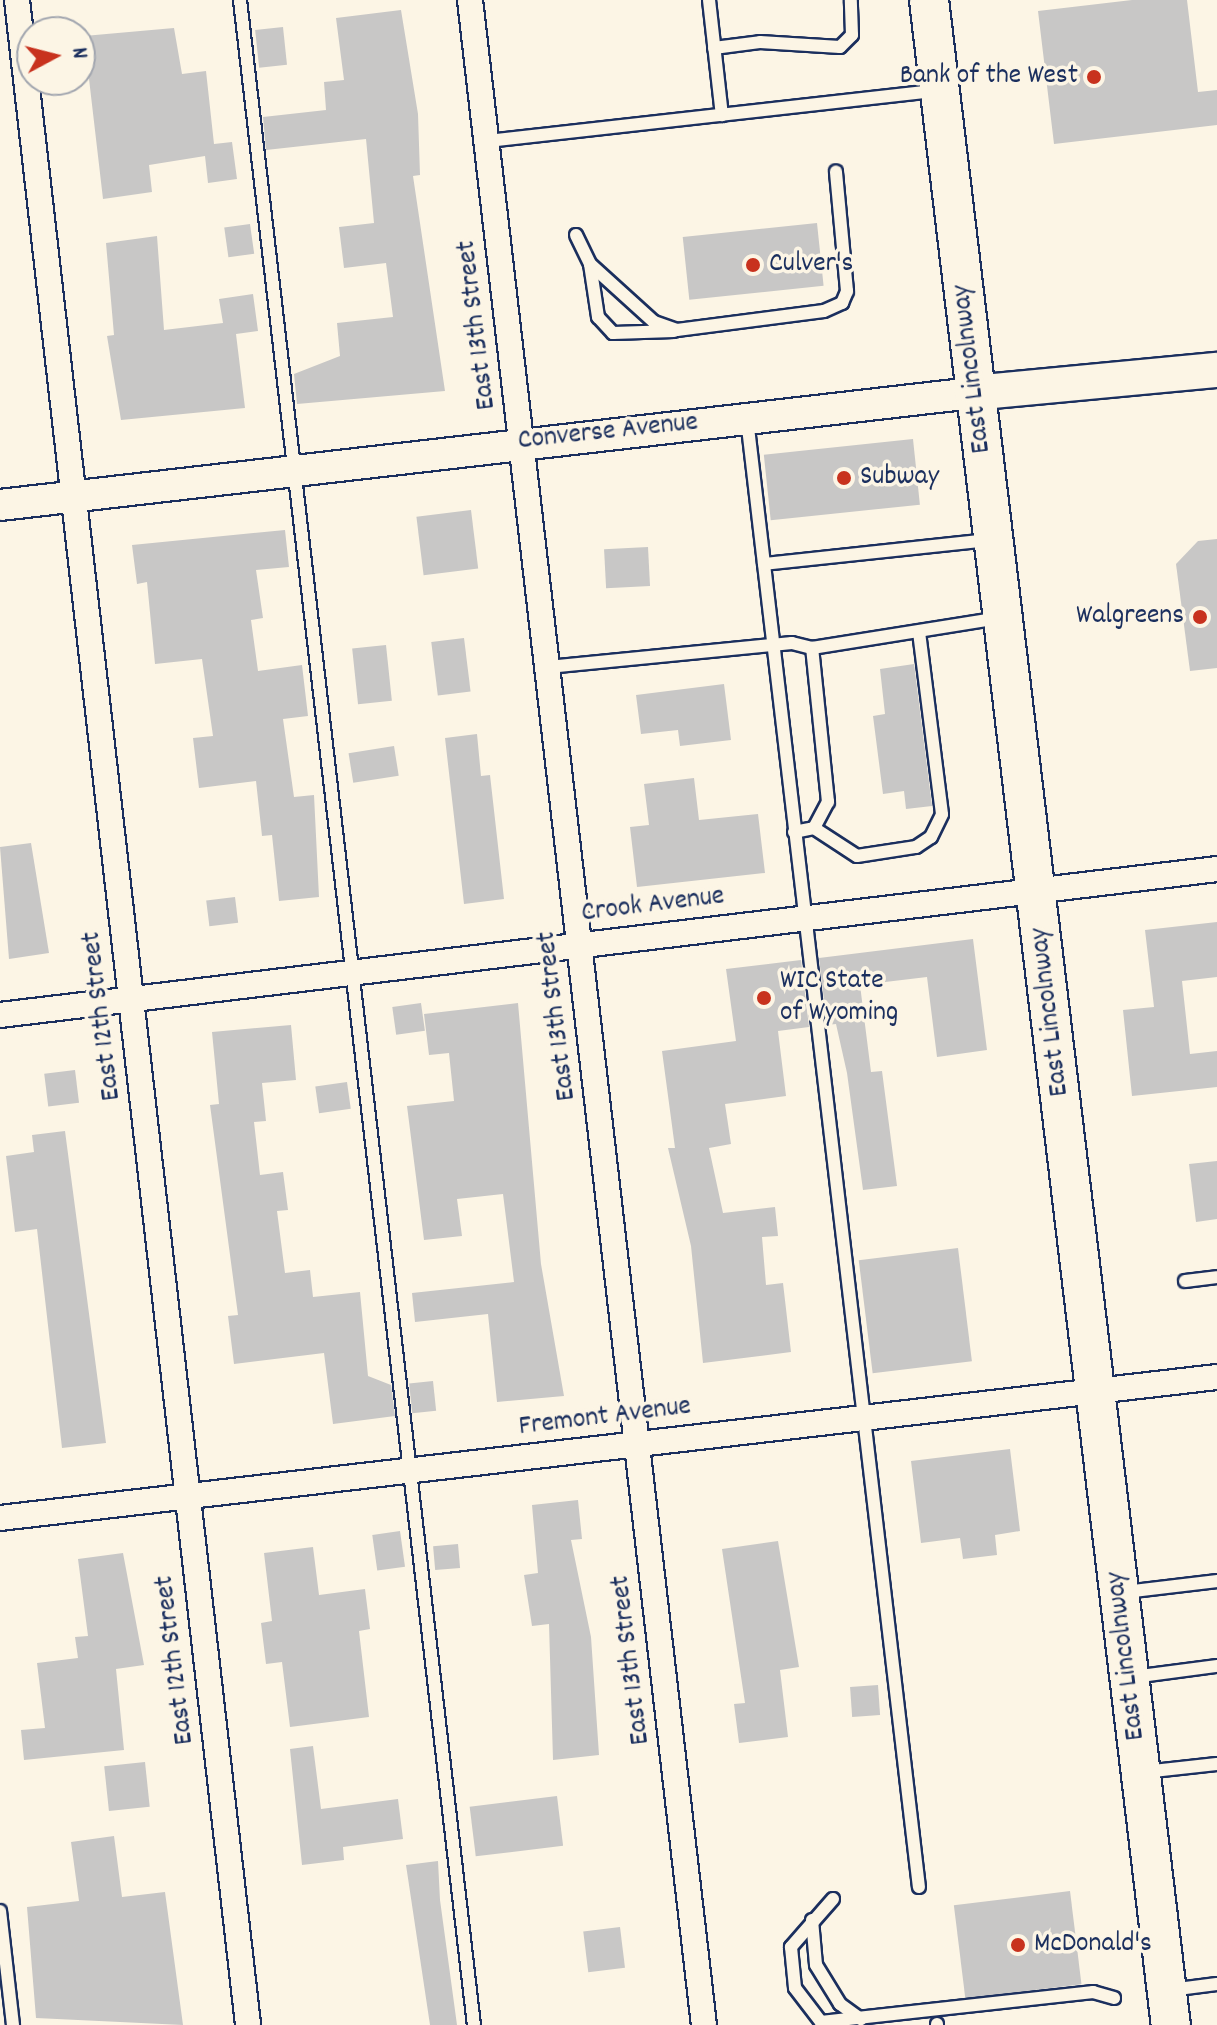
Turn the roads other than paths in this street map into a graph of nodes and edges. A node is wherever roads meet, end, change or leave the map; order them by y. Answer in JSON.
{"nodes":[{"id":1,"x":17,"y":0,"type":"edge"},
{"id":2,"x":240,"y":0,"type":"edge"},
{"id":3,"x":470,"y":0,"type":"edge"},
{"id":4,"x":709,"y":0,"type":"edge"},
{"id":5,"x":851,"y":0,"type":"edge"},
{"id":6,"x":929,"y":0,"type":"edge"},
{"id":7,"x":714,"y":48,"type":"junction"},
{"id":8,"x":939,"y":91,"type":"junction"},
{"id":9,"x":722,"y":115,"type":"junction"},
{"id":10,"x":487,"y":141,"type":"junction"},
{"id":11,"x":836,"y":172,"type":"dead end"},
{"id":12,"x":576,"y":235,"type":"dead end"},
{"id":13,"x":590,"y":264,"type":"junction"},
{"id":14,"x":677,"y":330,"type":"junction"},
{"id":15,"x":1217,"y":370,"type":"edge"},
{"id":16,"x":972,"y":393,"type":"junction"},
{"id":17,"x":747,"y":419,"type":"junction"},
{"id":18,"x":521,"y":442,"type":"junction"},
{"id":19,"x":294,"y":469,"type":"junction"},
{"id":20,"x":73,"y":496,"type":"junction"},
{"id":21,"x":0,"y":505,"type":"edge"},
{"id":22,"x":993,"y":539,"type":"junction"},
{"id":23,"x":764,"y":564,"type":"junction"},
{"id":24,"x":1003,"y":617,"type":"junction"},
{"id":25,"x":919,"y":631,"type":"junction"},
{"id":26,"x":773,"y":645,"type":"junction"},
{"id":27,"x":812,"y":648,"type":"junction"},
{"id":28,"x":548,"y":667,"type":"junction"},
{"id":29,"x":814,"y":828,"type":"junction"},
{"id":30,"x":794,"y":832,"type":"junction"},
{"id":31,"x":1217,"y":869,"type":"edge"},
{"id":32,"x":1036,"y":890,"type":"junction"},
{"id":33,"x":804,"y":918,"type":"junction"},
{"id":34,"x":580,"y":945,"type":"junction"},
{"id":35,"x":352,"y":972,"type":"junction"},
{"id":36,"x":131,"y":999,"type":"junction"},
{"id":37,"x":0,"y":1015,"type":"edge"},
{"id":38,"x":1217,"y":1277,"type":"edge"},
{"id":39,"x":1185,"y":1281,"type":"dead end"},
{"id":40,"x":1217,"y":1377,"type":"edge"},
{"id":41,"x":1096,"y":1390,"type":"junction"},
{"id":42,"x":864,"y":1417,"type":"junction"},
{"id":43,"x":637,"y":1444,"type":"junction"},
{"id":44,"x":410,"y":1470,"type":"junction"},
{"id":45,"x":188,"y":1497,"type":"junction"},
{"id":46,"x":0,"y":1518,"type":"edge"},
{"id":47,"x":1217,"y":1581,"type":"edge"},
{"id":48,"x":1120,"y":1593,"type":"junction"},
{"id":49,"x":1217,"y":1666,"type":"edge"},
{"id":50,"x":1130,"y":1677,"type":"junction"},
{"id":51,"x":1217,"y":1764,"type":"edge"},
{"id":52,"x":1141,"y":1772,"type":"junction"},
{"id":53,"x":919,"y":1887,"type":"dead end"},
{"id":54,"x":833,"y":1899,"type":"dead end"},
{"id":55,"x":0,"y":1911,"type":"edge"},
{"id":56,"x":812,"y":1920,"type":"junction"},
{"id":57,"x":1217,"y":1984,"type":"edge"},
{"id":58,"x":1114,"y":1998,"type":"dead end"},
{"id":59,"x":1169,"y":2008,"type":"edge"},
{"id":60,"x":861,"y":2019,"type":"junction"},
{"id":61,"x":13,"y":2025,"type":"edge"},
{"id":62,"x":248,"y":2025,"type":"edge"},
{"id":63,"x":474,"y":2025,"type":"edge"},
{"id":64,"x":704,"y":2025,"type":"edge"}],
"edges":[{"from":1,"to":20,"type":"street","name":"East 12th Street"},
{"from":2,"to":19,"type":"lane"},
{"from":3,"to":10,"type":"street","name":"East 13th Street"},
{"from":4,"to":7,"type":"lane"},
{"from":5,"to":7,"type":"lane"},
{"from":6,"to":8,"type":"main road","name":"East Lincolnway"},
{"from":7,"to":9,"type":"lane"},
{"from":8,"to":9,"type":"lane"},
{"from":8,"to":16,"type":"main road","name":"East Lincolnway"},
{"from":9,"to":10,"type":"lane"},
{"from":10,"to":18,"type":"street","name":"East 13th Street"},
{"from":11,"to":14,"type":"lane"},
{"from":12,"to":13,"type":"lane"},
{"from":13,"to":14,"type":"lane"},
{"from":13,"to":14,"type":"lane"},
{"from":15,"to":16,"type":"main road","name":"Converse Avenue"},
{"from":16,"to":17,"type":"street","name":"Converse Avenue"},
{"from":16,"to":22,"type":"main road","name":"East Lincolnway"},
{"from":17,"to":18,"type":"street","name":"Converse Avenue"},
{"from":17,"to":23,"type":"lane"},
{"from":18,"to":19,"type":"street","name":"Converse Avenue"},
{"from":18,"to":28,"type":"street","name":"East 13th Street"},
{"from":19,"to":20,"type":"street","name":"Converse Avenue"},
{"from":19,"to":35,"type":"lane"},
{"from":20,"to":21,"type":"street","name":"Converse Avenue"},
{"from":20,"to":36,"type":"street","name":"East 12th Street"},
{"from":22,"to":23,"type":"lane"},
{"from":22,"to":24,"type":"main road","name":"East Lincolnway"},
{"from":23,"to":26,"type":"lane"},
{"from":24,"to":25,"type":"lane"},
{"from":24,"to":32,"type":"main road","name":"East Lincolnway"},
{"from":25,"to":27,"type":"lane"},
{"from":25,"to":29,"type":"lane"},
{"from":26,"to":27,"type":"lane"},
{"from":26,"to":28,"type":"lane"},
{"from":26,"to":30,"type":"lane"},
{"from":27,"to":29,"type":"lane"},
{"from":28,"to":34,"type":"street","name":"East 13th Street"},
{"from":29,"to":30,"type":"lane"},
{"from":30,"to":33,"type":"lane"},
{"from":31,"to":32,"type":"street","name":"Crook Avenue"},
{"from":32,"to":33,"type":"street","name":"Crook Avenue"},
{"from":32,"to":41,"type":"main road","name":"East Lincolnway"},
{"from":33,"to":34,"type":"street","name":"Crook Avenue"},
{"from":33,"to":42,"type":"lane"},
{"from":34,"to":35,"type":"street","name":"Crook Avenue"},
{"from":34,"to":43,"type":"street","name":"East 13th Street"},
{"from":35,"to":36,"type":"street","name":"Crook Avenue"},
{"from":35,"to":44,"type":"lane"},
{"from":36,"to":37,"type":"street","name":"Crook Avenue"},
{"from":36,"to":45,"type":"street","name":"East 12th Street"},
{"from":38,"to":39,"type":"lane"},
{"from":40,"to":41,"type":"street","name":"Fremont Avenue"},
{"from":41,"to":42,"type":"street","name":"Fremont Avenue"},
{"from":41,"to":48,"type":"main road","name":"East Lincolnway"},
{"from":42,"to":43,"type":"street","name":"Fremont Avenue"},
{"from":42,"to":53,"type":"lane"},
{"from":43,"to":44,"type":"street","name":"Fremont Avenue"},
{"from":43,"to":64,"type":"street","name":"East 13th Street"},
{"from":44,"to":45,"type":"street","name":"Fremont Avenue"},
{"from":44,"to":63,"type":"lane"},
{"from":45,"to":46,"type":"street","name":"Fremont Avenue"},
{"from":45,"to":62,"type":"street","name":"East 12th Street"},
{"from":47,"to":48,"type":"lane"},
{"from":48,"to":50,"type":"main road","name":"East Lincolnway"},
{"from":49,"to":50,"type":"lane"},
{"from":50,"to":52,"type":"main road","name":"East Lincolnway"},
{"from":51,"to":52,"type":"lane"},
{"from":52,"to":59,"type":"main road","name":"East Lincolnway"},
{"from":54,"to":56,"type":"lane"},
{"from":55,"to":61,"type":"lane"},
{"from":56,"to":60,"type":"lane"},
{"from":56,"to":60,"type":"lane"},
{"from":57,"to":59,"type":"lane"},
{"from":58,"to":60,"type":"lane"}]}
